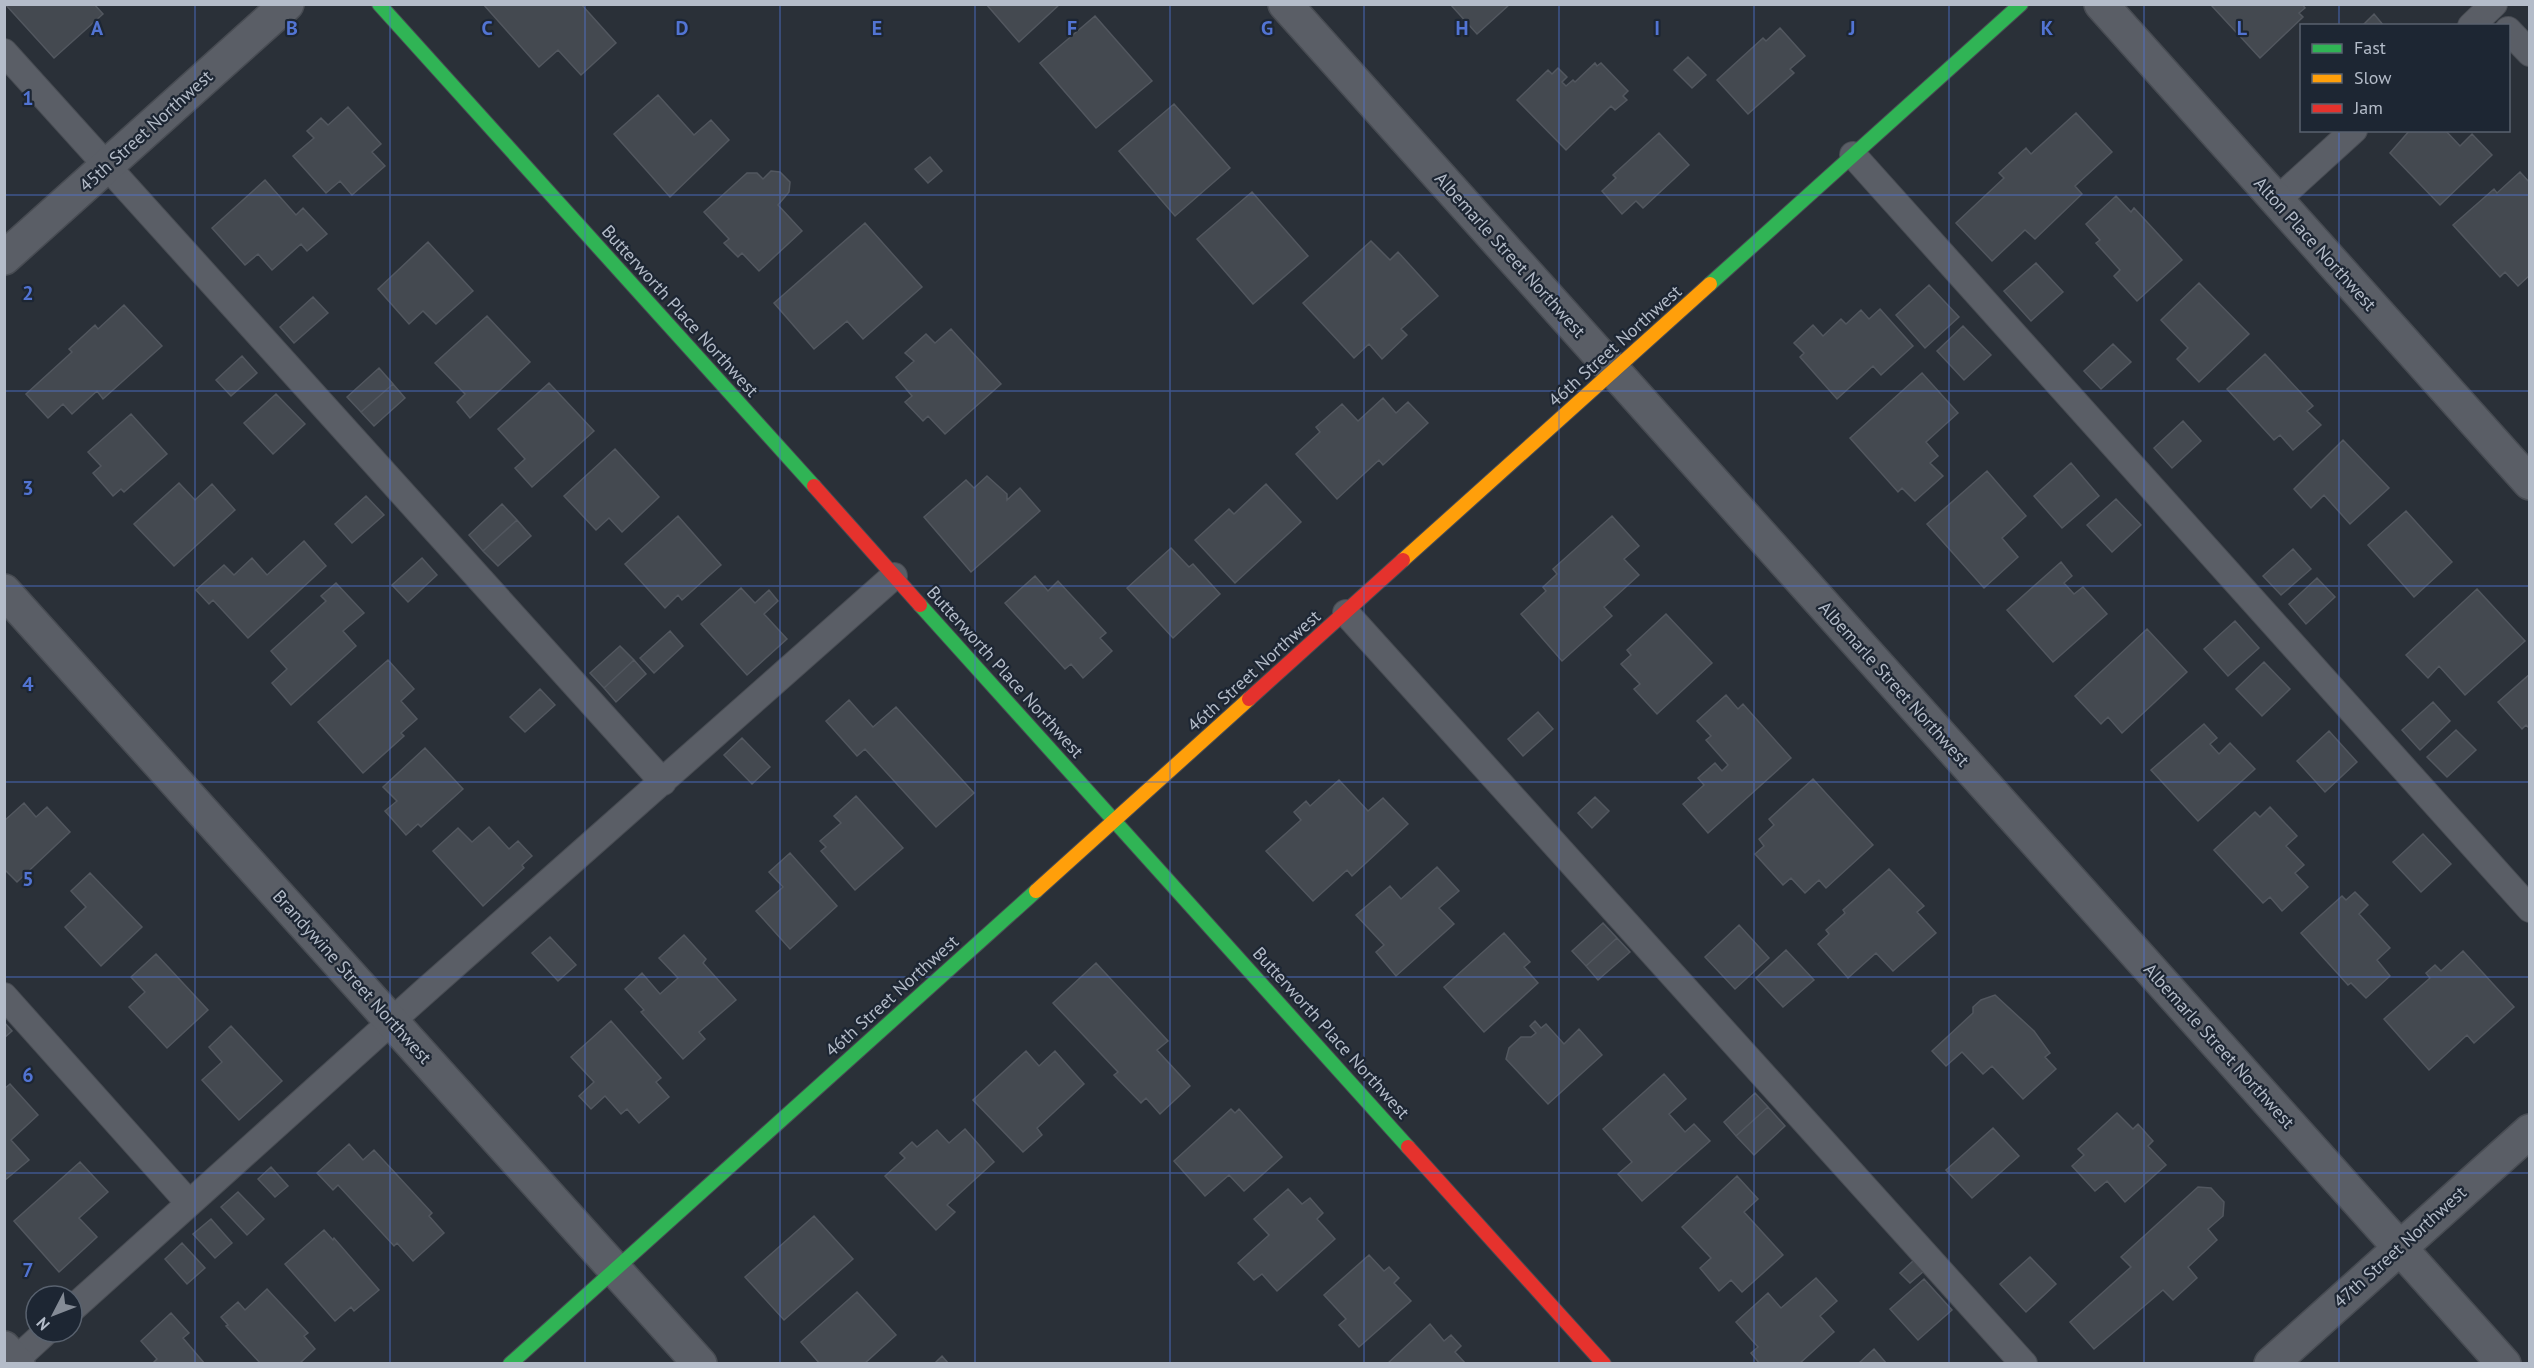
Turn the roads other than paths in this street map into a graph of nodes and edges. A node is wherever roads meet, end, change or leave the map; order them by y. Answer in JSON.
{"nodes":[{"id":1,"x":287,"y":4,"type":"edge"},
{"id":2,"x":379,"y":4,"type":"edge"},
{"id":3,"x":1285,"y":4,"type":"edge"},
{"id":4,"x":2021,"y":4,"type":"edge"},
{"id":5,"x":2101,"y":4,"type":"edge"},
{"id":6,"x":2510,"y":32,"type":"edge"},
{"id":7,"x":4,"y":52,"type":"edge"},
{"id":8,"x":2529,"y":53,"type":"edge"},
{"id":9,"x":2352,"y":132,"type":"edge"},
{"id":10,"x":1853,"y":155,"type":"junction"},
{"id":11,"x":108,"y":165,"type":"junction"},
{"id":12,"x":2277,"y":200,"type":"junction"},
{"id":13,"x":4,"y":258,"type":"edge"},
{"id":14,"x":1613,"y":371,"type":"junction"},
{"id":15,"x":2529,"y":483,"type":"edge"},
{"id":16,"x":894,"y":576,"type":"junction"},
{"id":17,"x":4,"y":591,"type":"edge"},
{"id":18,"x":1346,"y":613,"type":"junction"},
{"id":19,"x":663,"y":782,"type":"junction"},
{"id":20,"x":1115,"y":820,"type":"junction"},
{"id":21,"x":2529,"y":909,"type":"edge"},
{"id":22,"x":4,"y":996,"type":"edge"},
{"id":23,"x":392,"y":1021,"type":"junction"},
{"id":24,"x":2529,"y":1131,"type":"edge"},
{"id":25,"x":189,"y":1203,"type":"junction"},
{"id":26,"x":2400,"y":1248,"type":"junction"},
{"id":27,"x":615,"y":1269,"type":"junction"},
{"id":28,"x":84,"y":1298,"type":"edge"},
{"id":29,"x":31,"y":1344,"type":"edge"},
{"id":30,"x":12,"y":1359,"type":"edge"},
{"id":31,"x":510,"y":1364,"type":"edge"},
{"id":32,"x":700,"y":1364,"type":"edge"},
{"id":33,"x":1604,"y":1364,"type":"edge"},
{"id":34,"x":2024,"y":1364,"type":"edge"},
{"id":35,"x":2271,"y":1364,"type":"edge"},
{"id":36,"x":2504,"y":1364,"type":"edge"}],
"edges":[{"from":1,"to":11,"type":"street","name":"45th Street Northwest"},
{"from":2,"to":16,"type":"street","name":"Butterworth Place Northwest"},
{"from":3,"to":14,"type":"street","name":"Albemarle Street Northwest"},
{"from":4,"to":10,"type":"street","name":"46th Street Northwest"},
{"from":5,"to":12,"type":"street","name":"Alton Place Northwest"},
{"from":6,"to":8,"type":"lane"},
{"from":7,"to":11,"type":"lane"},
{"from":9,"to":12,"type":"lane"},
{"from":10,"to":14,"type":"street","name":"46th Street Northwest"},
{"from":10,"to":21,"type":"lane"},
{"from":11,"to":13,"type":"street","name":"45th Street Northwest"},
{"from":11,"to":19,"type":"lane"},
{"from":12,"to":15,"type":"street","name":"Alton Place Northwest"},
{"from":14,"to":18,"type":"street","name":"46th Street Northwest"},
{"from":14,"to":26,"type":"street","name":"Albemarle Street Northwest"},
{"from":16,"to":19,"type":"lane"},
{"from":16,"to":20,"type":"street","name":"Butterworth Place Northwest"},
{"from":17,"to":23,"type":"street","name":"Brandywine Street Northwest"},
{"from":18,"to":20,"type":"street","name":"46th Street Northwest"},
{"from":18,"to":34,"type":"lane"},
{"from":19,"to":23,"type":"lane"},
{"from":20,"to":27,"type":"street","name":"46th Street Northwest"},
{"from":20,"to":33,"type":"street","name":"Butterworth Place Northwest"},
{"from":22,"to":25,"type":"lane"},
{"from":23,"to":25,"type":"lane"},
{"from":23,"to":27,"type":"street","name":"Brandywine Street Northwest"},
{"from":24,"to":26,"type":"street","name":"47th Street Northwest"},
{"from":25,"to":28,"type":"lane"},
{"from":26,"to":35,"type":"street","name":"47th Street Northwest"},
{"from":26,"to":36,"type":"street","name":"Albemarle Street Northwest"},
{"from":27,"to":31,"type":"street","name":"46th Street Northwest"},
{"from":27,"to":32,"type":"street","name":"Brandywine Street Northwest"},
{"from":29,"to":30,"type":"lane"}]}
